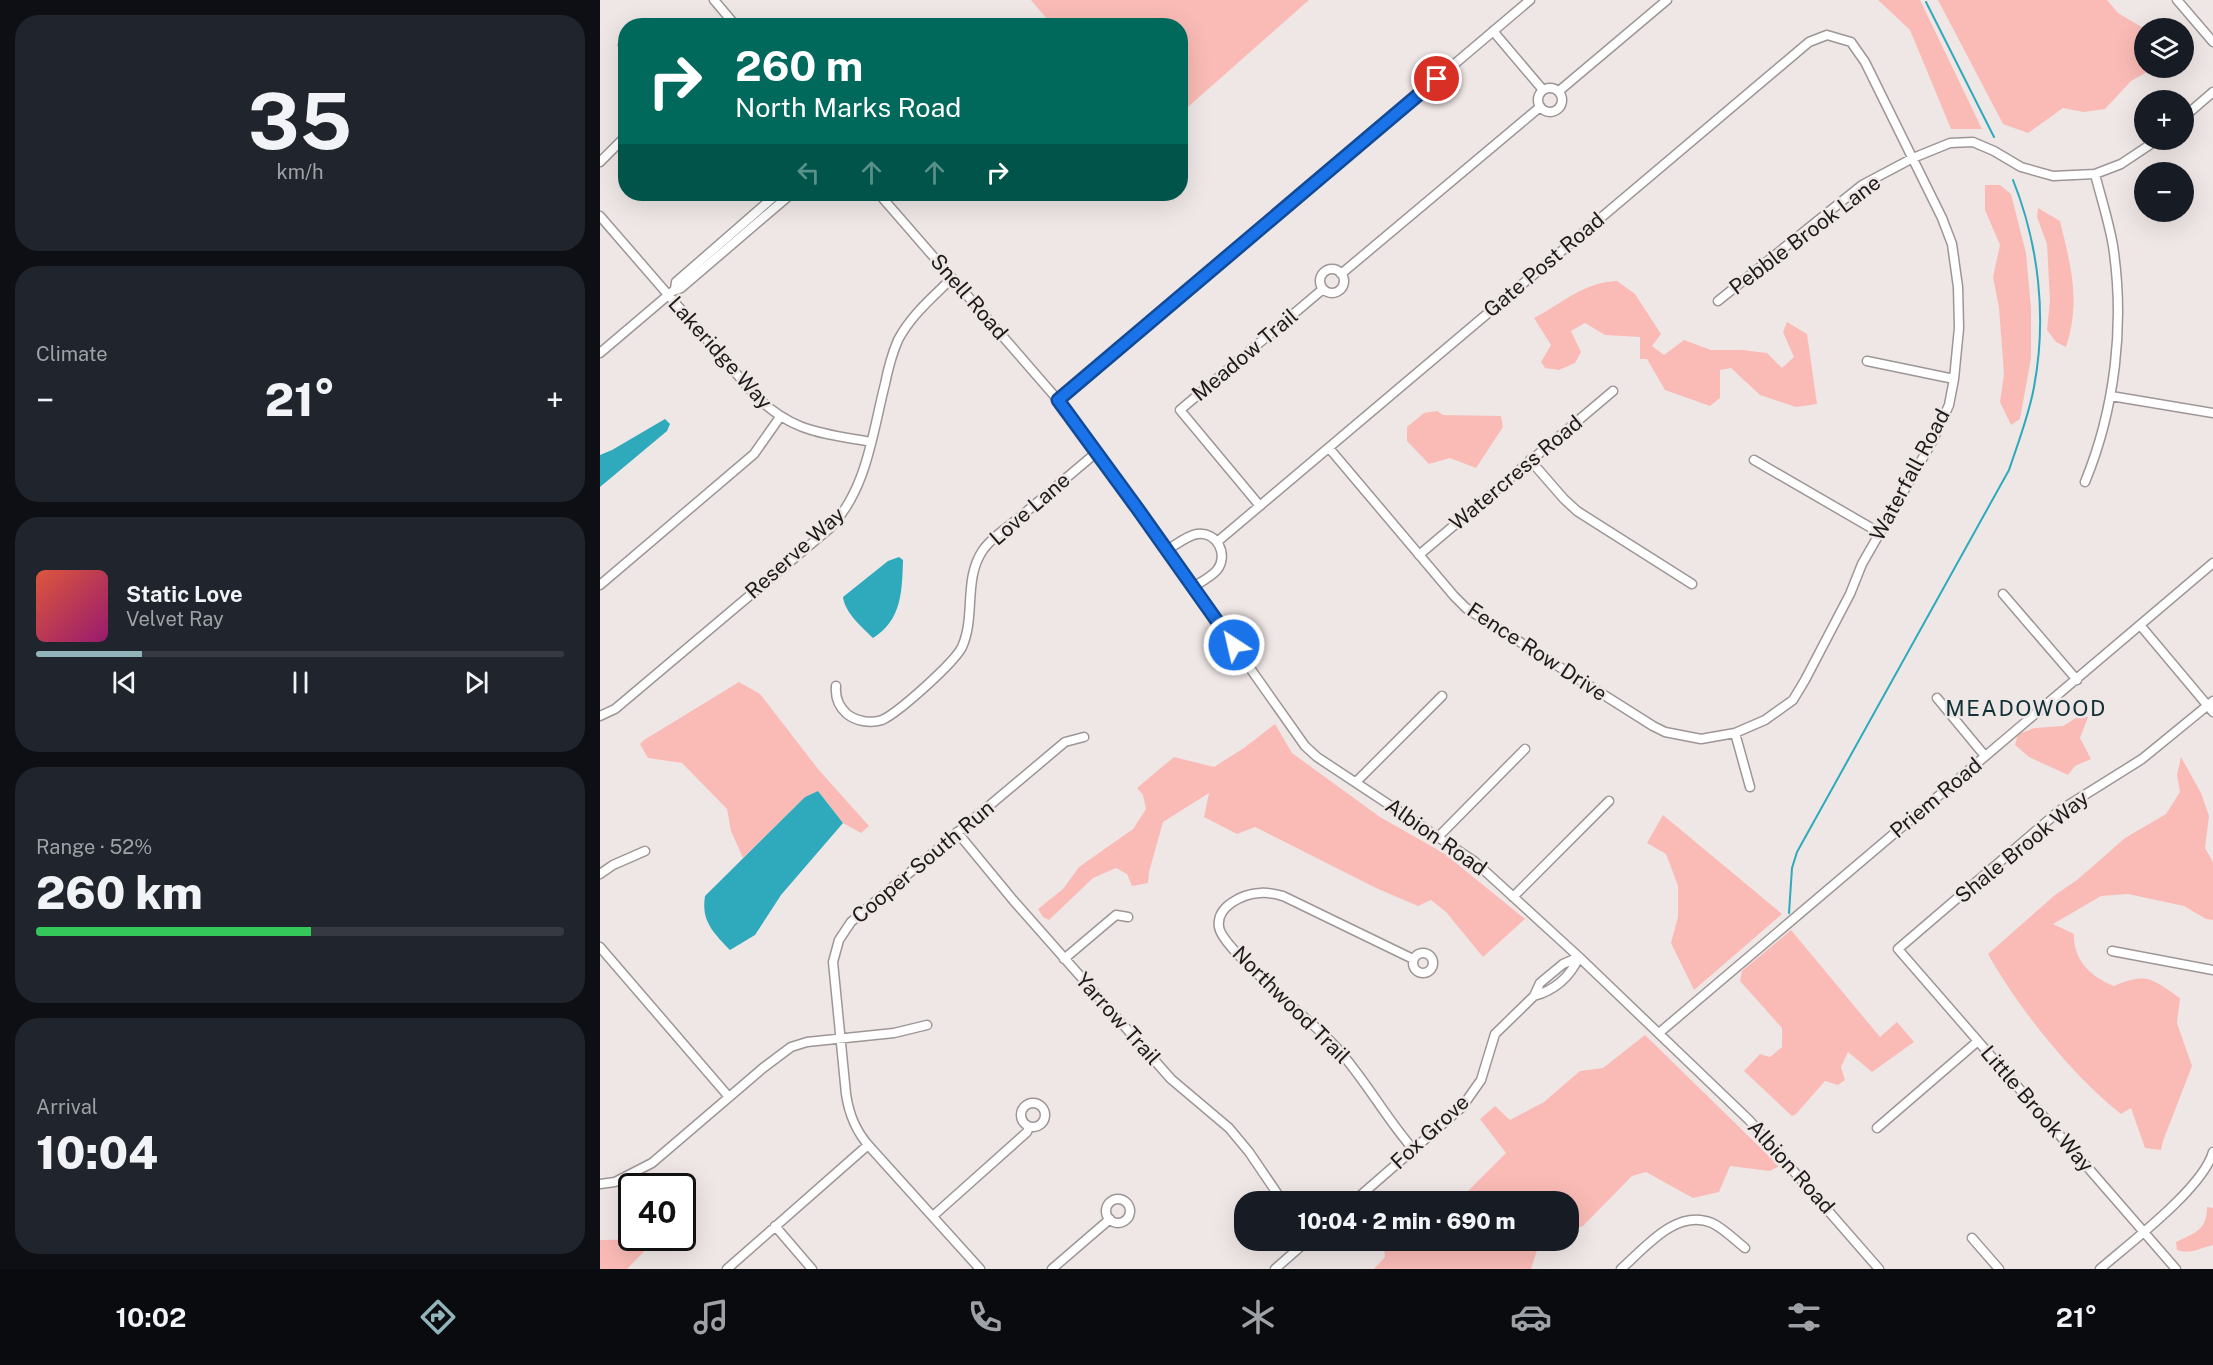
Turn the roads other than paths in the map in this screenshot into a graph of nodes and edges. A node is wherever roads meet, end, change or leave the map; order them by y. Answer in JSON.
{"nodes":[{"id":1,"x":714,"y":0,"type":"edge"},
{"id":2,"x":1530,"y":0,"type":"edge"},
{"id":3,"x":1667,"y":0,"type":"edge"},
{"id":4,"x":2177,"y":0,"type":"edge"},
{"id":5,"x":729,"y":18,"type":"edge"},
{"id":6,"x":1493,"y":31,"type":"junction"},
{"id":7,"x":2213,"y":42,"type":"edge"},
{"id":8,"x":1871,"y":75,"type":"joint"},
{"id":9,"x":1543,"y":90,"type":"junction"},
{"id":10,"x":1559,"y":91,"type":"junction"},
{"id":11,"x":2213,"y":92,"type":"edge"},
{"id":12,"x":1540,"y":107,"type":"junction"},
{"id":13,"x":2194,"y":108,"type":"edge"},
{"id":14,"x":618,"y":144,"type":"edge"},
{"id":15,"x":2142,"y":150,"type":"edge"},
{"id":16,"x":1913,"y":158,"type":"junction"},
{"id":17,"x":600,"y":162,"type":"edge"},
{"id":18,"x":2095,"y":174,"type":"junction"},
{"id":19,"x":769,"y":201,"type":"edge"},
{"id":20,"x":783,"y":201,"type":"edge"},
{"id":21,"x":885,"y":201,"type":"edge"},
{"id":22,"x":600,"y":216,"type":"edge"},
{"id":23,"x":1341,"y":274,"type":"junction"},
{"id":24,"x":952,"y":278,"type":"junction"},
{"id":25,"x":675,"y":289,"type":"junction"},
{"id":26,"x":1323,"y":289,"type":"junction"},
{"id":27,"x":667,"y":296,"type":"junction"},
{"id":28,"x":1718,"y":301,"type":"dead end"},
{"id":29,"x":600,"y":353,"type":"edge"},
{"id":30,"x":1867,"y":362,"type":"dead end"},
{"id":31,"x":1954,"y":379,"type":"junction"},
{"id":32,"x":1613,"y":391,"type":"dead end"},
{"id":33,"x":2111,"y":396,"type":"junction"},
{"id":34,"x":1058,"y":400,"type":"junction"},
{"id":35,"x":2213,"y":413,"type":"edge"},
{"id":36,"x":780,"y":417,"type":"junction"},
{"id":37,"x":871,"y":442,"type":"junction"},
{"id":38,"x":1329,"y":448,"type":"junction"},
{"id":39,"x":1097,"y":452,"type":"junction"},
{"id":40,"x":1530,"y":460,"type":"junction"},
{"id":41,"x":1754,"y":460,"type":"dead end"},
{"id":42,"x":2085,"y":482,"type":"dead end"},
{"id":43,"x":1260,"y":506,"type":"junction"},
{"id":44,"x":1880,"y":533,"type":"junction"},
{"id":45,"x":1217,"y":542,"type":"junction"},
{"id":46,"x":1167,"y":550,"type":"junction"},
{"id":47,"x":1419,"y":555,"type":"junction"},
{"id":48,"x":2213,"y":563,"type":"edge"},
{"id":49,"x":1692,"y":584,"type":"dead end"},
{"id":50,"x":600,"y":585,"type":"edge"},
{"id":51,"x":1193,"y":587,"type":"junction"},
{"id":52,"x":2003,"y":594,"type":"dead end"},
{"id":53,"x":2140,"y":625,"type":"junction"},
{"id":54,"x":2077,"y":680,"type":"junction"},
{"id":55,"x":836,"y":686,"type":"dead end"},
{"id":56,"x":1442,"y":696,"type":"dead end"},
{"id":57,"x":1937,"y":698,"type":"dead end"},
{"id":58,"x":2211,"y":706,"type":"edge"},
{"id":59,"x":600,"y":716,"type":"edge"},
{"id":60,"x":1735,"y":733,"type":"junction"},
{"id":61,"x":1084,"y":737,"type":"dead end"},
{"id":62,"x":1525,"y":749,"type":"dead end"},
{"id":63,"x":1986,"y":756,"type":"junction"},
{"id":64,"x":1356,"y":782,"type":"junction"},
{"id":65,"x":1750,"y":787,"type":"dead end"},
{"id":66,"x":1609,"y":801,"type":"dead end"},
{"id":67,"x":957,"y":832,"type":"junction"},
{"id":68,"x":1439,"y":836,"type":"junction"},
{"id":69,"x":645,"y":850,"type":"dead end"},
{"id":70,"x":600,"y":874,"type":"edge"},
{"id":71,"x":1512,"y":897,"type":"junction"},
{"id":72,"x":1128,"y":917,"type":"dead end"},
{"id":73,"x":600,"y":947,"type":"edge"},
{"id":74,"x":1898,"y":949,"type":"joint"},
{"id":75,"x":2112,"y":951,"type":"dead end"},
{"id":76,"x":1579,"y":957,"type":"junction"},
{"id":77,"x":1064,"y":959,"type":"junction"},
{"id":78,"x":1413,"y":959,"type":"dead end"},
{"id":79,"x":2213,"y":969,"type":"edge"},
{"id":80,"x":927,"y":1025,"type":"dead end"},
{"id":81,"x":1659,"y":1033,"type":"junction"},
{"id":82,"x":839,"y":1039,"type":"junction"},
{"id":83,"x":1978,"y":1041,"type":"junction"},
{"id":84,"x":729,"y":1097,"type":"junction"},
{"id":85,"x":1029,"y":1127,"type":"dead end"},
{"id":86,"x":1877,"y":1128,"type":"dead end"},
{"id":87,"x":868,"y":1145,"type":"junction"},
{"id":88,"x":1413,"y":1149,"type":"junction"},
{"id":89,"x":2213,"y":1152,"type":"edge"},
{"id":90,"x":600,"y":1184,"type":"edge"},
{"id":91,"x":1276,"y":1191,"type":"edge"},
{"id":92,"x":1365,"y":1191,"type":"edge"},
{"id":93,"x":933,"y":1216,"type":"junction"},
{"id":94,"x":1110,"y":1219,"type":"dead end"},
{"id":95,"x":775,"y":1226,"type":"junction"},
{"id":96,"x":2144,"y":1231,"type":"junction"},
{"id":97,"x":1972,"y":1238,"type":"dead end"},
{"id":98,"x":1745,"y":1248,"type":"dead end"},
{"id":99,"x":1295,"y":1251,"type":"edge"},
{"id":100,"x":727,"y":1269,"type":"edge"},
{"id":101,"x":812,"y":1269,"type":"edge"},
{"id":102,"x":980,"y":1269,"type":"edge"},
{"id":103,"x":1053,"y":1269,"type":"edge"},
{"id":104,"x":1275,"y":1269,"type":"edge"},
{"id":105,"x":1621,"y":1269,"type":"edge"},
{"id":106,"x":1879,"y":1269,"type":"edge"},
{"id":107,"x":1998,"y":1269,"type":"edge"},
{"id":108,"x":2100,"y":1269,"type":"edge"},
{"id":109,"x":2176,"y":1269,"type":"edge"}],
"edges":[{"from":1,"to":5,"type":"street"},
{"from":2,"to":6,"type":"street"},
{"from":3,"to":10,"type":"street","name":"Meadow Trail"},
{"from":4,"to":7,"type":"street"},
{"from":6,"to":9,"type":"street"},
{"from":6,"to":34,"type":"street"},
{"from":8,"to":16,"type":"street","name":"Waterfall Road"},
{"from":8,"to":38,"type":"street","name":"Gate Post Road"},
{"from":9,"to":10,"type":"street"},
{"from":9,"to":12,"type":"street"},
{"from":10,"to":12,"type":"street","name":"Meadow Trail"},
{"from":11,"to":13,"type":"street"},
{"from":12,"to":23,"type":"street","name":"Meadow Trail"},
{"from":14,"to":17,"type":"street"},
{"from":15,"to":18,"type":"street","name":"Pebble Brook Lane"},
{"from":16,"to":18,"type":"street","name":"Pebble Brook Lane"},
{"from":16,"to":28,"type":"street","name":"Pebble Brook Lane"},
{"from":16,"to":31,"type":"street","name":"Waterfall Road"},
{"from":18,"to":33,"type":"street"},
{"from":19,"to":25,"type":"street"},
{"from":20,"to":25,"type":"street"},
{"from":21,"to":24,"type":"street","name":"Snell Road"},
{"from":22,"to":27,"type":"street","name":"Lakeridge Way"},
{"from":23,"to":26,"type":"street","name":"Meadow Trail"},
{"from":23,"to":26,"type":"street","name":"Meadow Trail"},
{"from":24,"to":34,"type":"street","name":"Snell Road"},
{"from":24,"to":37,"type":"street","name":"Reserve Way"},
{"from":25,"to":27,"type":"street"},
{"from":26,"to":43,"type":"street","name":"Meadow Trail"},
{"from":27,"to":29,"type":"street"},
{"from":27,"to":36,"type":"street","name":"Lakeridge Way"},
{"from":30,"to":31,"type":"street"},
{"from":31,"to":44,"type":"street","name":"Waterfall Road"},
{"from":32,"to":40,"type":"street","name":"Watercress Road"},
{"from":33,"to":35,"type":"street"},
{"from":33,"to":42,"type":"street"},
{"from":34,"to":39,"type":"street","name":"Albion Road"},
{"from":36,"to":37,"type":"street","name":"Lakeridge Way"},
{"from":36,"to":50,"type":"street"},
{"from":37,"to":59,"type":"street","name":"Reserve Way"},
{"from":38,"to":43,"type":"street","name":"Gate Post Road"},
{"from":38,"to":47,"type":"street","name":"Fence Row Drive"},
{"from":39,"to":46,"type":"street","name":"Albion Road"},
{"from":39,"to":55,"type":"street","name":"Love Lane"},
{"from":40,"to":47,"type":"street","name":"Watercress Road"},
{"from":40,"to":49,"type":"street"},
{"from":41,"to":44,"type":"street"},
{"from":43,"to":45,"type":"street","name":"Gate Post Road"},
{"from":44,"to":60,"type":"street","name":"Waterfall Road"},
{"from":45,"to":46,"type":"street"},
{"from":45,"to":51,"type":"street"},
{"from":46,"to":51,"type":"street","name":"Albion Road"},
{"from":47,"to":60,"type":"street","name":"Fence Row Drive"},
{"from":48,"to":53,"type":"street","name":"Priem Road"},
{"from":51,"to":64,"type":"street","name":"Albion Road"},
{"from":52,"to":54,"type":"street"},
{"from":53,"to":54,"type":"street","name":"Priem Road"},
{"from":53,"to":58,"type":"street"},
{"from":54,"to":63,"type":"street","name":"Priem Road"},
{"from":56,"to":64,"type":"street"},
{"from":57,"to":63,"type":"street"},
{"from":58,"to":74,"type":"street","name":"Shale Brook Way"},
{"from":60,"to":65,"type":"street"},
{"from":61,"to":67,"type":"street","name":"Cooper South Run"},
{"from":62,"to":68,"type":"street"},
{"from":63,"to":81,"type":"street","name":"Priem Road"},
{"from":64,"to":68,"type":"street","name":"Albion Road"},
{"from":66,"to":71,"type":"street"},
{"from":67,"to":77,"type":"street","name":"Yarrow Trail"},
{"from":67,"to":82,"type":"street","name":"Cooper South Run"},
{"from":68,"to":71,"type":"street","name":"Albion Road"},
{"from":69,"to":70,"type":"street"},
{"from":71,"to":76,"type":"street","name":"Albion Road"},
{"from":72,"to":77,"type":"street"},
{"from":73,"to":84,"type":"street"},
{"from":74,"to":83,"type":"street","name":"Little Brook Way"},
{"from":75,"to":79,"type":"street"},
{"from":76,"to":81,"type":"street","name":"Albion Road"},
{"from":76,"to":88,"type":"street","name":"Fox Grove"},
{"from":77,"to":91,"type":"street","name":"Yarrow Trail"},
{"from":78,"to":88,"type":"street","name":"Northwood Trail"},
{"from":80,"to":82,"type":"street"},
{"from":81,"to":106,"type":"street","name":"Albion Road"},
{"from":82,"to":84,"type":"street"},
{"from":82,"to":87,"type":"street","name":"Cooper South Run"},
{"from":83,"to":86,"type":"street"},
{"from":83,"to":96,"type":"street","name":"Little Brook Way"},
{"from":84,"to":90,"type":"street"},
{"from":85,"to":93,"type":"street"},
{"from":87,"to":93,"type":"street","name":"Cooper South Run"},
{"from":87,"to":95,"type":"street"},
{"from":88,"to":92,"type":"street","name":"Fox Grove"},
{"from":89,"to":96,"type":"street"},
{"from":93,"to":102,"type":"street","name":"Cooper South Run"},
{"from":94,"to":103,"type":"street"},
{"from":95,"to":100,"type":"street"},
{"from":95,"to":101,"type":"street"},
{"from":96,"to":108,"type":"street"},
{"from":96,"to":109,"type":"street","name":"Little Brook Way"},
{"from":97,"to":107,"type":"street"},
{"from":98,"to":105,"type":"street"},
{"from":99,"to":104,"type":"street"}]}
